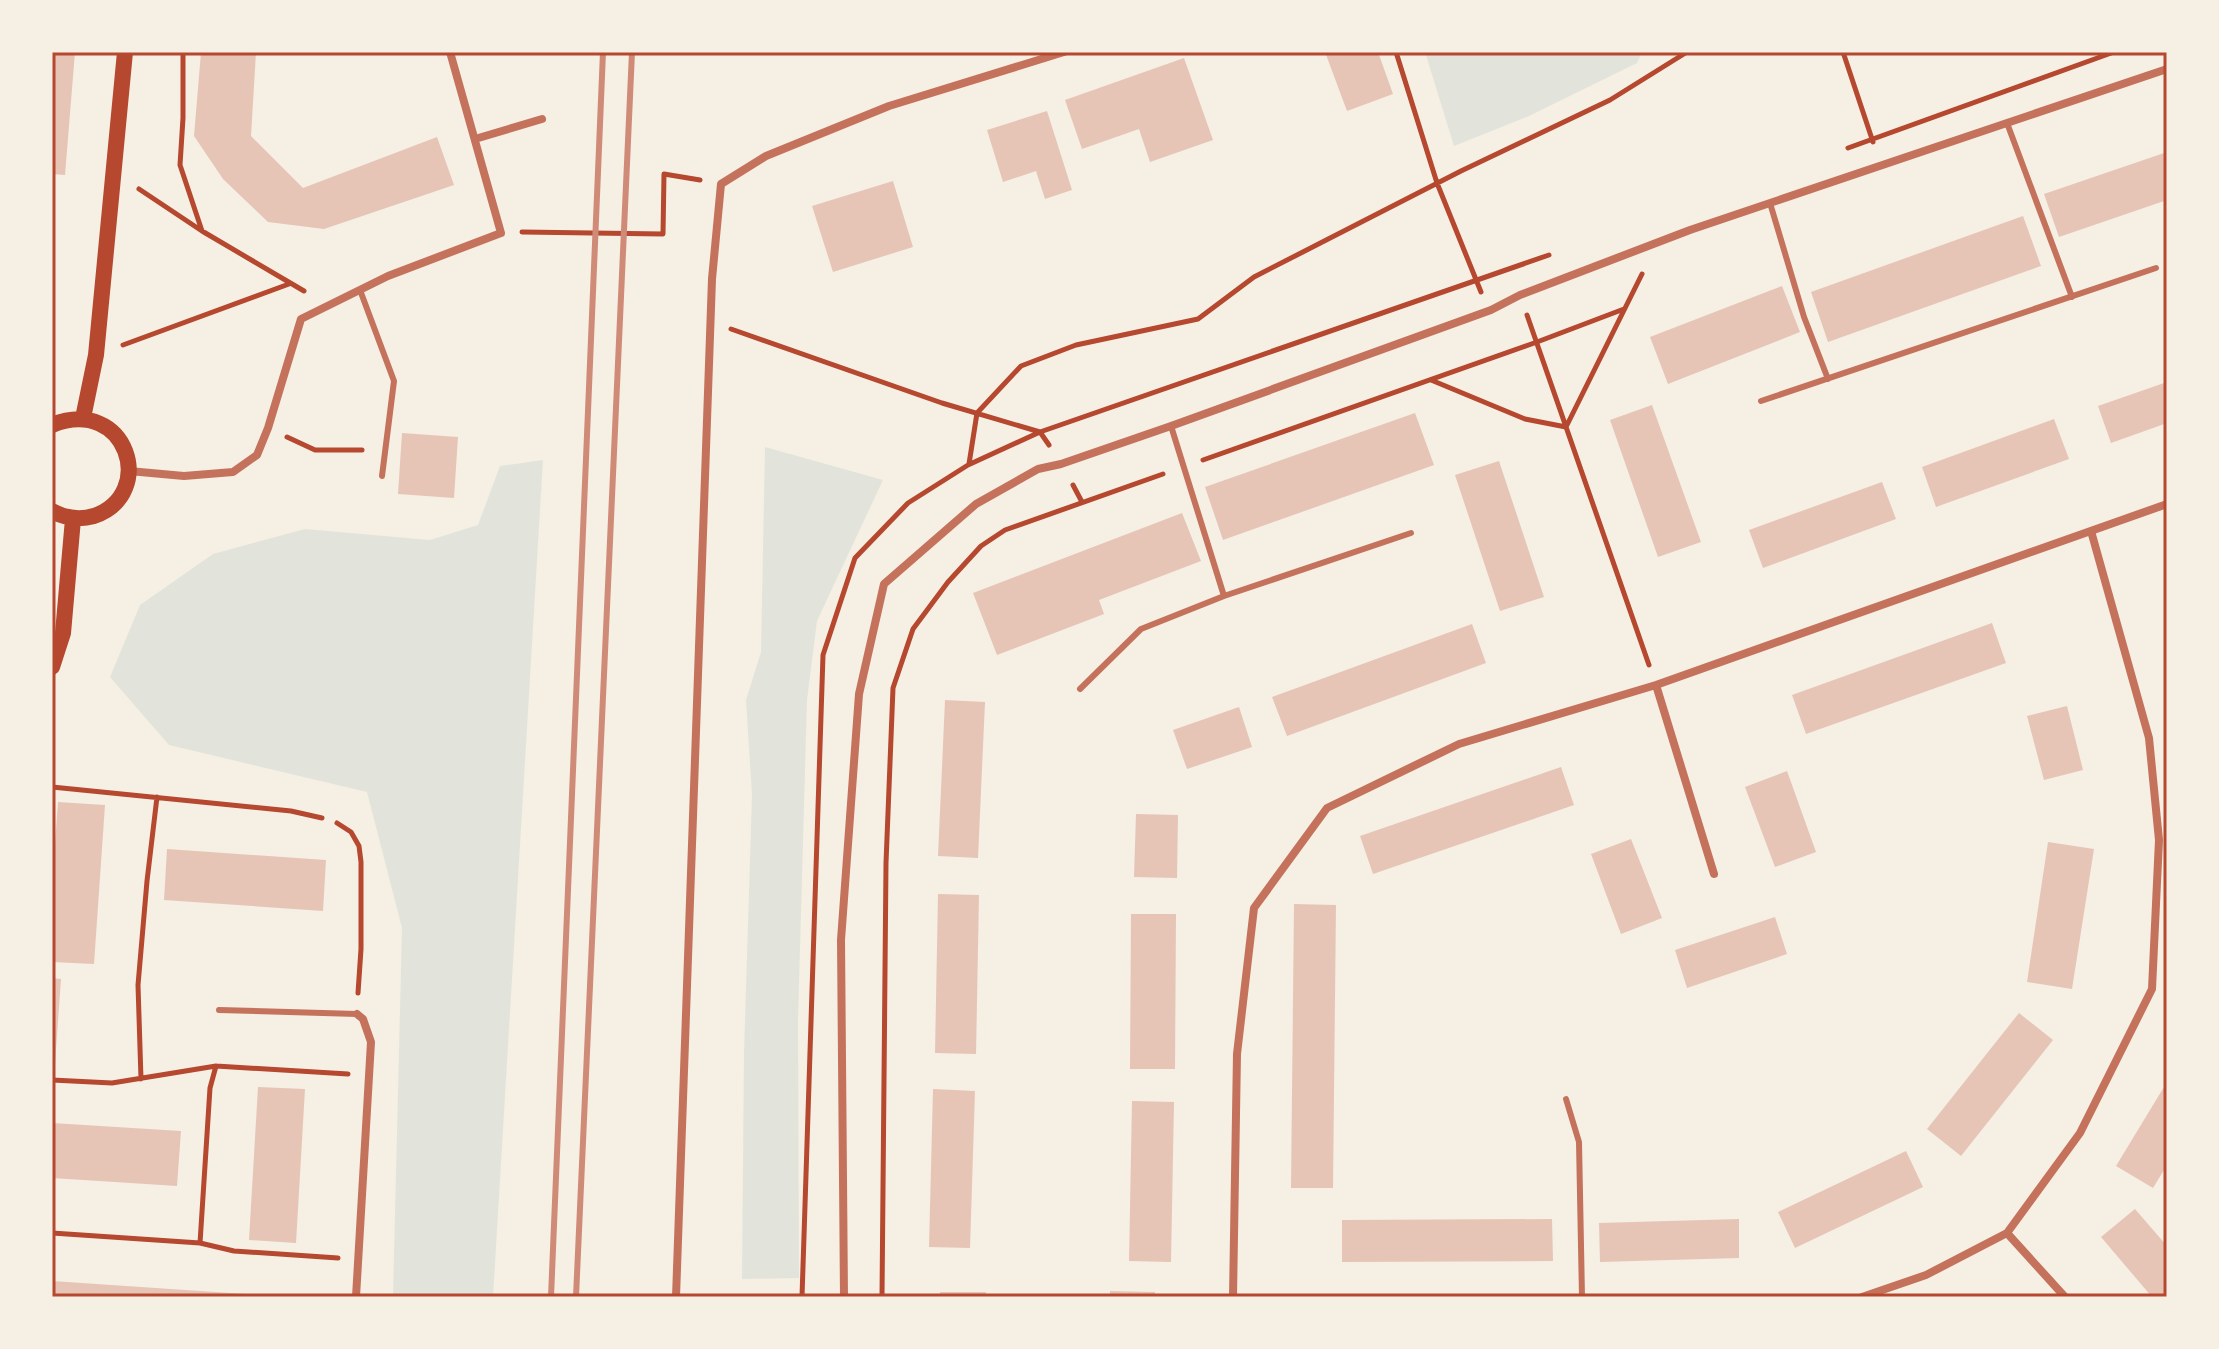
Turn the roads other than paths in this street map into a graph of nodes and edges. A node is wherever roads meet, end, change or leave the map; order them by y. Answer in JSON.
{"nodes":[{"id":1,"x":125,"y":52,"type":"edge"},
{"id":2,"x":450,"y":52,"type":"edge"},
{"id":3,"x":1064,"y":52,"type":"edge"},
{"id":4,"x":2167,"y":69,"type":"edge"},
{"id":5,"x":542,"y":119,"type":"dead end"},
{"id":6,"x":2007,"y":123,"type":"junction"},
{"id":7,"x":475,"y":139,"type":"junction"},
{"id":8,"x":1770,"y":203,"type":"junction"},
{"id":9,"x":2156,"y":268,"type":"dead end"},
{"id":10,"x":360,"y":290,"type":"junction"},
{"id":11,"x":2072,"y":297,"type":"junction"},
{"id":12,"x":1828,"y":379,"type":"junction"},
{"id":13,"x":1761,"y":401,"type":"dead end"},
{"id":14,"x":83,"y":418,"type":"junction"},
{"id":15,"x":52,"y":425,"type":"edge"},
{"id":16,"x":1171,"y":426,"type":"junction"},
{"id":17,"x":129,"y":471,"type":"junction"},
{"id":18,"x":382,"y":476,"type":"dead end"},
{"id":19,"x":2167,"y":504,"type":"edge"},
{"id":20,"x":52,"y":511,"type":"edge"},
{"id":21,"x":73,"y":519,"type":"junction"},
{"id":22,"x":2091,"y":531,"type":"junction"},
{"id":23,"x":1411,"y":533,"type":"dead end"},
{"id":24,"x":1224,"y":596,"type":"junction"},
{"id":25,"x":52,"y":667,"type":"edge"},
{"id":26,"x":1656,"y":685,"type":"junction"},
{"id":27,"x":1080,"y":689,"type":"dead end"},
{"id":28,"x":1714,"y":874,"type":"dead end"},
{"id":29,"x":219,"y":1010,"type":"dead end"},
{"id":30,"x":357,"y":1014,"type":"joint"},
{"id":31,"x":1566,"y":1099,"type":"dead end"},
{"id":32,"x":2007,"y":1233,"type":"junction"},
{"id":33,"x":356,"y":1297,"type":"edge"},
{"id":34,"x":676,"y":1297,"type":"edge"},
{"id":35,"x":844,"y":1297,"type":"edge"},
{"id":36,"x":1233,"y":1297,"type":"edge"},
{"id":37,"x":1582,"y":1297,"type":"edge"},
{"id":38,"x":1862,"y":1297,"type":"edge"},
{"id":39,"x":2065,"y":1297,"type":"edge"}],
"edges":[{"from":1,"to":14,"type":"main road"},
{"from":2,"to":7,"type":"street"},
{"from":3,"to":34,"type":"street"},
{"from":4,"to":6,"type":"street"},
{"from":5,"to":7,"type":"street"},
{"from":6,"to":8,"type":"street"},
{"from":6,"to":11,"type":"lane"},
{"from":7,"to":10,"type":"street"},
{"from":8,"to":12,"type":"lane"},
{"from":8,"to":16,"type":"street"},
{"from":9,"to":11,"type":"lane"},
{"from":10,"to":17,"type":"street"},
{"from":10,"to":18,"type":"lane"},
{"from":11,"to":12,"type":"lane"},
{"from":12,"to":13,"type":"lane"},
{"from":14,"to":15,"type":"main road"},
{"from":14,"to":17,"type":"main road"},
{"from":16,"to":24,"type":"lane"},
{"from":16,"to":35,"type":"street"},
{"from":17,"to":21,"type":"main road"},
{"from":19,"to":22,"type":"street"},
{"from":20,"to":21,"type":"main road"},
{"from":21,"to":25,"type":"main road"},
{"from":22,"to":26,"type":"street"},
{"from":22,"to":32,"type":"street"},
{"from":23,"to":24,"type":"lane"},
{"from":24,"to":27,"type":"lane"},
{"from":26,"to":28,"type":"street"},
{"from":26,"to":36,"type":"street"},
{"from":29,"to":30,"type":"lane"},
{"from":30,"to":33,"type":"street"},
{"from":31,"to":37,"type":"lane"},
{"from":32,"to":38,"type":"street"},
{"from":32,"to":39,"type":"street"}]}
